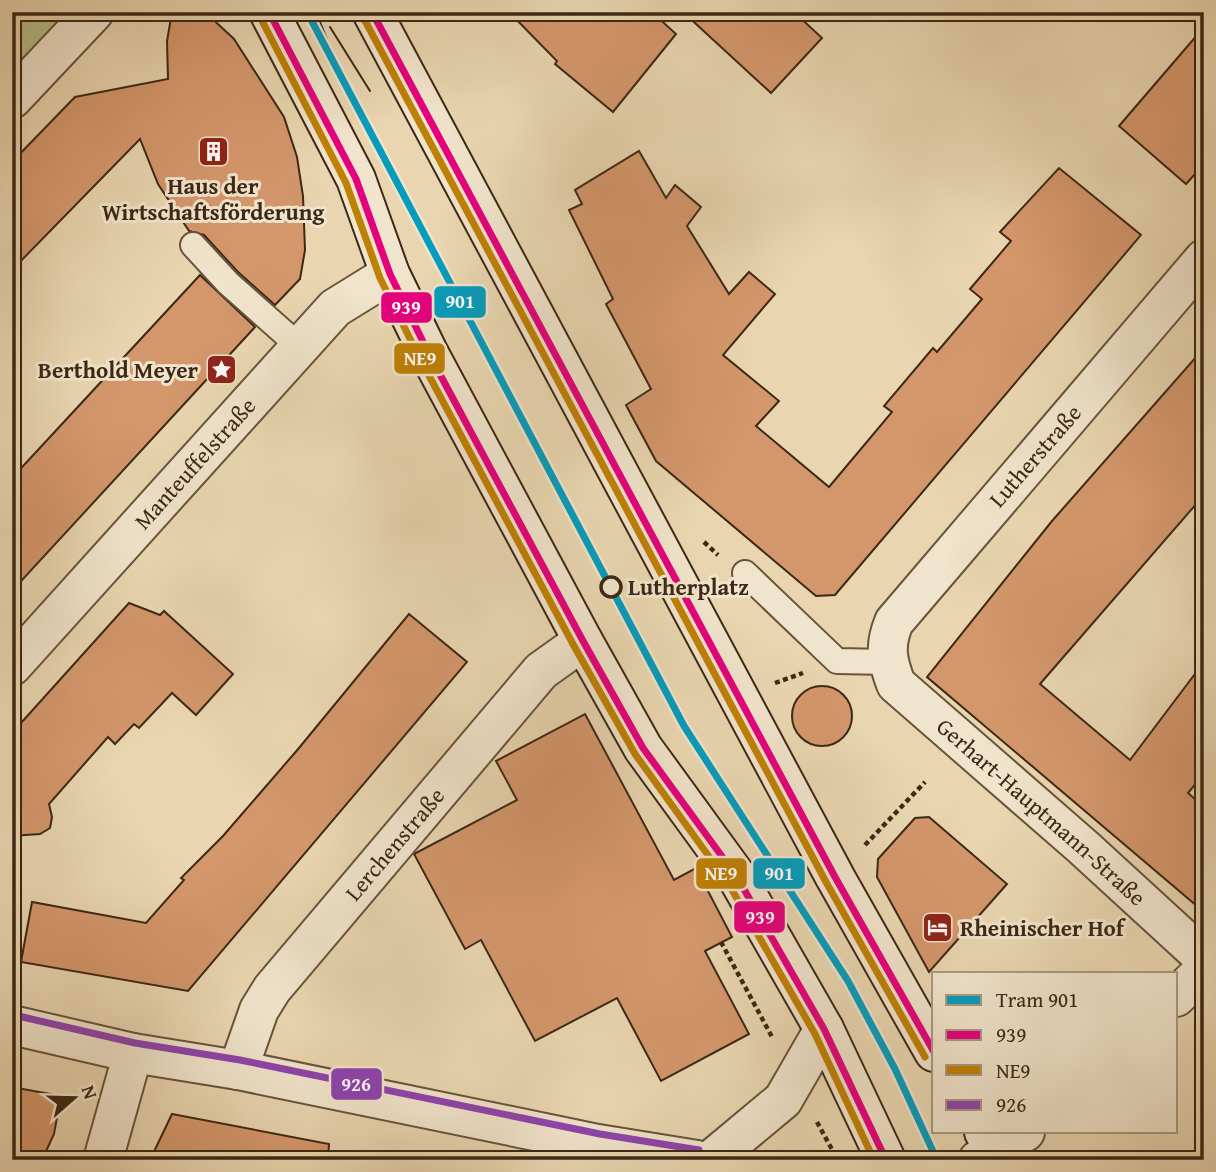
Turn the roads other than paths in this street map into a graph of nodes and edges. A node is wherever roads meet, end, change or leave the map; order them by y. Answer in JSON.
{"nodes":[{"id":1,"x":94,"y":12,"type":"edge"},
{"id":2,"x":270,"y":12,"type":"edge"},
{"id":3,"x":372,"y":12,"type":"edge"},
{"id":4,"x":12,"y":99,"type":"edge"},
{"id":5,"x":192,"y":245,"type":"dead end"},
{"id":6,"x":1204,"y":259,"type":"edge"},
{"id":7,"x":390,"y":274,"type":"junction"},
{"id":8,"x":300,"y":347,"type":"junction"},
{"id":9,"x":745,"y":573,"type":"dead end"},
{"id":10,"x":583,"y":641,"type":"junction"},
{"id":11,"x":888,"y":662,"type":"junction"},
{"id":12,"x":12,"y":666,"type":"edge"},
{"id":13,"x":1204,"y":958,"type":"edge"},
{"id":14,"x":1204,"y":970,"type":"edge"},
{"id":15,"x":1178,"y":994,"type":"edge"},
{"id":16,"x":12,"y":1025,"type":"edge"},
{"id":17,"x":824,"y":1029,"type":"junction"},
{"id":18,"x":932,"y":1048,"type":"edge"},
{"id":19,"x":133,"y":1053,"type":"junction"},
{"id":20,"x":238,"y":1070,"type":"junction"},
{"id":21,"x":103,"y":1160,"type":"edge"},
{"id":22,"x":697,"y":1160,"type":"edge"},
{"id":23,"x":711,"y":1160,"type":"edge"},
{"id":24,"x":886,"y":1160,"type":"edge"}],
"edges":[{"from":1,"to":4,"type":"street"},
{"from":2,"to":7,"type":"street"},
{"from":3,"to":18,"type":"street"},
{"from":5,"to":8,"type":"lane"},
{"from":6,"to":11,"type":"street","name":"Lutherstraße"},
{"from":7,"to":8,"type":"street","name":"Manteuffelstraße"},
{"from":7,"to":10,"type":"street"},
{"from":8,"to":12,"type":"street","name":"Manteuffelstraße"},
{"from":9,"to":11,"type":"lane"},
{"from":10,"to":17,"type":"street"},
{"from":10,"to":20,"type":"street","name":"Lerchenstraße"},
{"from":11,"to":13,"type":"street","name":"Gerhart-Hauptmann-Straße"},
{"from":14,"to":15,"type":"street"},
{"from":16,"to":19,"type":"street"},
{"from":17,"to":23,"type":"street"},
{"from":17,"to":24,"type":"street"},
{"from":19,"to":20,"type":"street"},
{"from":19,"to":21,"type":"street"},
{"from":20,"to":22,"type":"street"}]}
